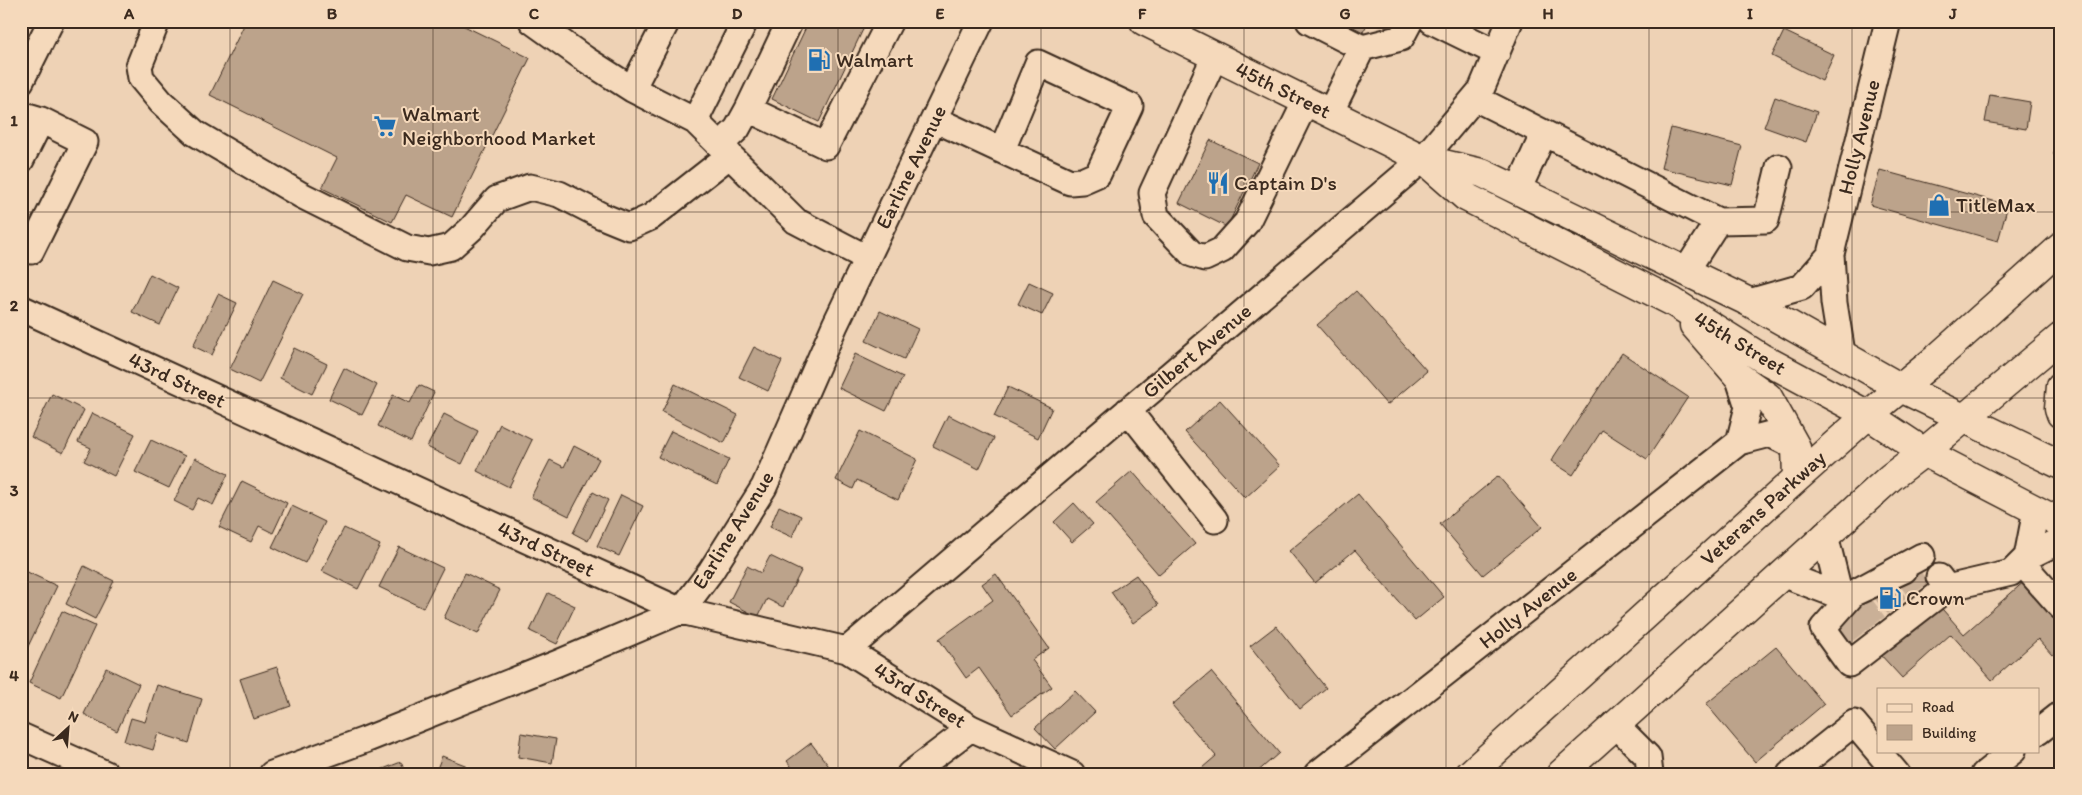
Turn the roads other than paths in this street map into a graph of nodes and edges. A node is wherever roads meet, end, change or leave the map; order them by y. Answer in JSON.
{"nodes":[{"id":1,"x":51,"y":21,"type":"edge"},
{"id":2,"x":157,"y":21,"type":"edge"},
{"id":3,"x":532,"y":21,"type":"edge"},
{"id":4,"x":666,"y":21,"type":"edge"},
{"id":5,"x":745,"y":21,"type":"edge"},
{"id":6,"x":790,"y":21,"type":"edge"},
{"id":7,"x":890,"y":21,"type":"edge"},
{"id":8,"x":981,"y":21,"type":"edge"},
{"id":9,"x":1144,"y":21,"type":"edge"},
{"id":10,"x":1308,"y":21,"type":"edge"},
{"id":11,"x":1410,"y":21,"type":"edge"},
{"id":12,"x":1432,"y":21,"type":"edge"},
{"id":13,"x":1510,"y":21,"type":"edge"},
{"id":14,"x":1888,"y":21,"type":"edge"},
{"id":15,"x":1362,"y":48,"type":"junction"},
{"id":16,"x":1497,"y":53,"type":"junction"},
{"id":17,"x":1215,"y":56,"type":"junction"},
{"id":18,"x":21,"y":81,"type":"edge"},
{"id":19,"x":632,"y":88,"type":"junction"},
{"id":20,"x":1475,"y":98,"type":"junction"},
{"id":21,"x":1318,"y":107,"type":"junction"},
{"id":22,"x":748,"y":109,"type":"junction"},
{"id":23,"x":31,"y":117,"type":"edge"},
{"id":24,"x":934,"y":119,"type":"junction"},
{"id":25,"x":695,"y":121,"type":"junction"},
{"id":26,"x":1544,"y":133,"type":"junction"},
{"id":27,"x":725,"y":150,"type":"junction"},
{"id":28,"x":1002,"y":150,"type":"junction"},
{"id":29,"x":1423,"y":159,"type":"junction"},
{"id":30,"x":21,"y":160,"type":"edge"},
{"id":31,"x":1779,"y":167,"type":"dead end"},
{"id":32,"x":1518,"y":190,"type":"junction"},
{"id":33,"x":1718,"y":221,"type":"junction"},
{"id":34,"x":21,"y":247,"type":"edge"},
{"id":35,"x":2061,"y":247,"type":"edge"},
{"id":36,"x":1831,"y":254,"type":"junction"},
{"id":37,"x":867,"y":258,"type":"junction"},
{"id":38,"x":1686,"y":271,"type":"junction"},
{"id":39,"x":1673,"y":302,"type":"junction"},
{"id":40,"x":1749,"y":302,"type":"junction"},
{"id":41,"x":21,"y":308,"type":"edge"},
{"id":42,"x":2061,"y":337,"type":"edge"},
{"id":43,"x":1842,"y":353,"type":"junction"},
{"id":44,"x":1738,"y":376,"type":"junction"},
{"id":45,"x":2061,"y":386,"type":"edge"},
{"id":46,"x":1901,"y":388,"type":"junction"},
{"id":47,"x":1128,"y":410,"type":"junction"},
{"id":48,"x":1868,"y":414,"type":"junction"},
{"id":49,"x":2061,"y":414,"type":"edge"},
{"id":50,"x":1964,"y":419,"type":"junction"},
{"id":51,"x":1739,"y":442,"type":"junction"},
{"id":52,"x":1796,"y":447,"type":"junction"},
{"id":53,"x":1924,"y":452,"type":"junction"},
{"id":54,"x":2061,"y":465,"type":"edge"},
{"id":55,"x":1797,"y":478,"type":"junction"},
{"id":56,"x":2036,"y":510,"type":"junction"},
{"id":57,"x":1215,"y":520,"type":"dead end"},
{"id":58,"x":2061,"y":523,"type":"edge"},
{"id":59,"x":1826,"y":535,"type":"junction"},
{"id":60,"x":2061,"y":540,"type":"edge"},
{"id":61,"x":2025,"y":560,"type":"junction"},
{"id":62,"x":1913,"y":563,"type":"dead end"},
{"id":63,"x":1782,"y":574,"type":"junction"},
{"id":64,"x":1882,"y":587,"type":"dead end"},
{"id":65,"x":1849,"y":602,"type":"junction"},
{"id":66,"x":2061,"y":607,"type":"edge"},
{"id":67,"x":681,"y":611,"type":"junction"},
{"id":68,"x":847,"y":650,"type":"junction"},
{"id":69,"x":2061,"y":714,"type":"edge"},
{"id":70,"x":1615,"y":724,"type":"junction"},
{"id":71,"x":972,"y":728,"type":"junction"},
{"id":72,"x":2040,"y":730,"type":"edge"},
{"id":73,"x":21,"y":736,"type":"edge"},
{"id":74,"x":1877,"y":750,"type":"edge"},
{"id":75,"x":1878,"y":752,"type":"edge"},
{"id":76,"x":2012,"y":752,"type":"edge"},
{"id":77,"x":106,"y":774,"type":"edge"},
{"id":78,"x":272,"y":774,"type":"edge"},
{"id":79,"x":910,"y":774,"type":"edge"},
{"id":80,"x":1072,"y":774,"type":"edge"},
{"id":81,"x":1317,"y":774,"type":"edge"},
{"id":82,"x":1470,"y":774,"type":"edge"},
{"id":83,"x":1561,"y":774,"type":"edge"},
{"id":84,"x":1650,"y":774,"type":"edge"},
{"id":85,"x":1790,"y":774,"type":"edge"},
{"id":86,"x":1897,"y":774,"type":"edge"},
{"id":87,"x":1984,"y":774,"type":"edge"}],
"edges":[{"from":1,"to":18,"type":"street"},
{"from":2,"to":27,"type":"street"},
{"from":3,"to":19,"type":"street"},
{"from":4,"to":19,"type":"street"},
{"from":5,"to":25,"type":"street"},
{"from":6,"to":22,"type":"street"},
{"from":7,"to":22,"type":"street"},
{"from":8,"to":24,"type":"street","name":"Earline Avenue"},
{"from":9,"to":17,"type":"main road","name":"45th Street"},
{"from":10,"to":15,"type":"street"},
{"from":11,"to":15,"type":"street"},
{"from":12,"to":16,"type":"street"},
{"from":13,"to":16,"type":"street","name":"Gilbert Avenue"},
{"from":14,"to":36,"type":"street","name":"Holly Avenue"},
{"from":15,"to":21,"type":"street"},
{"from":16,"to":20,"type":"street","name":"Gilbert Avenue"},
{"from":17,"to":21,"type":"main road","name":"45th Street"},
{"from":17,"to":21,"type":"street"},
{"from":19,"to":25,"type":"street"},
{"from":20,"to":26,"type":"street"},
{"from":20,"to":29,"type":"street","name":"Gilbert Avenue"},
{"from":21,"to":29,"type":"main road","name":"45th Street"},
{"from":22,"to":27,"type":"street"},
{"from":23,"to":30,"type":"street"},
{"from":23,"to":34,"type":"street"},
{"from":24,"to":28,"type":"street"},
{"from":24,"to":37,"type":"street","name":"Earline Avenue"},
{"from":25,"to":27,"type":"street"},
{"from":26,"to":32,"type":"street"},
{"from":26,"to":33,"type":"street"},
{"from":27,"to":37,"type":"street"},
{"from":28,"to":28,"type":"street"},
{"from":29,"to":32,"type":"main road","name":"45th Street"},
{"from":29,"to":39,"type":"main road","name":"45th Street"},
{"from":29,"to":47,"type":"street","name":"Gilbert Avenue"},
{"from":31,"to":33,"type":"street"},
{"from":32,"to":38,"type":"main road","name":"45th Street"},
{"from":33,"to":38,"type":"street"},
{"from":35,"to":46,"type":"main road","name":"Veterans Parkway"},
{"from":36,"to":40,"type":"street","name":"Holly Avenue"},
{"from":36,"to":43,"type":"street","name":"Holly Avenue"},
{"from":37,"to":67,"type":"street","name":"Earline Avenue"},
{"from":38,"to":40,"type":"main road","name":"45th Street"},
{"from":39,"to":44,"type":"main road"},
{"from":39,"to":48,"type":"main road","name":"45th Street"},
{"from":40,"to":43,"type":"main road","name":"45th Street"},
{"from":41,"to":67,"type":"street","name":"43rd Street"},
{"from":42,"to":50,"type":"main road"},
{"from":43,"to":46,"type":"main road","name":"45th Street"},
{"from":44,"to":51,"type":"street"},
{"from":44,"to":52,"type":"main road"},
{"from":45,"to":49,"type":"main road"},
{"from":46,"to":48,"type":"main road","name":"Veterans Parkway"},
{"from":46,"to":50,"type":"main road","name":"45th Street"},
{"from":47,"to":57,"type":"street"},
{"from":47,"to":68,"type":"street","name":"Gilbert Avenue"},
{"from":48,"to":53,"type":"main road","name":"45th Street"},
{"from":48,"to":55,"type":"main road","name":"Veterans Parkway"},
{"from":50,"to":53,"type":"main road"},
{"from":50,"to":54,"type":"main road","name":"45th Street"},
{"from":51,"to":52,"type":"street","name":"Holly Avenue"},
{"from":51,"to":81,"type":"street","name":"Holly Avenue"},
{"from":52,"to":55,"type":"main road"},
{"from":53,"to":56,"type":"main road","name":"45th Street"},
{"from":53,"to":59,"type":"main road"},
{"from":55,"to":82,"type":"main road","name":"Veterans Parkway"},
{"from":56,"to":58,"type":"main road","name":"45th Street"},
{"from":56,"to":61,"type":"street"},
{"from":59,"to":63,"type":"main road"},
{"from":59,"to":65,"type":"street"},
{"from":60,"to":61,"type":"street"},
{"from":61,"to":65,"type":"street"},
{"from":61,"to":66,"type":"street"},
{"from":62,"to":65,"type":"street"},
{"from":63,"to":65,"type":"street"},
{"from":63,"to":70,"type":"main road"},
{"from":64,"to":65,"type":"street"},
{"from":67,"to":68,"type":"street","name":"43rd Street"},
{"from":67,"to":78,"type":"street","name":"Earline Avenue"},
{"from":68,"to":71,"type":"street","name":"43rd Street"},
{"from":69,"to":72,"type":"street"},
{"from":70,"to":83,"type":"main road"},
{"from":70,"to":84,"type":"street"},
{"from":71,"to":79,"type":"street"},
{"from":71,"to":80,"type":"street","name":"43rd Street"},
{"from":73,"to":77,"type":"street"},
{"from":74,"to":85,"type":"street"},
{"from":75,"to":86,"type":"street"},
{"from":76,"to":87,"type":"street"}]}
